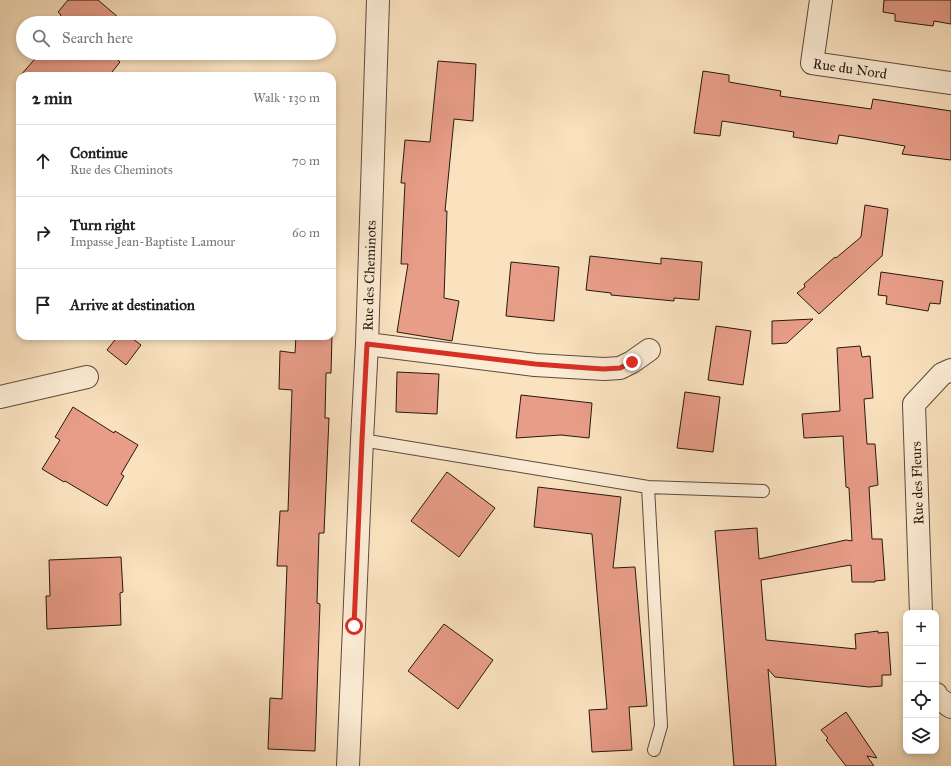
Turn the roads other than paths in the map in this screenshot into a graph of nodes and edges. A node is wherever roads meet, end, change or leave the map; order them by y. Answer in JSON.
{"nodes":[{"id":1,"x":378,"y":0,"type":"edge"},
{"id":2,"x":821,"y":0,"type":"edge"},
{"id":3,"x":951,"y":83,"type":"edge"},
{"id":4,"x":367,"y":344,"type":"junction"},
{"id":5,"x":649,"y":350,"type":"dead end"},
{"id":6,"x":951,"y":370,"type":"edge"},
{"id":7,"x":87,"y":377,"type":"dead end"},
{"id":8,"x":0,"y":396,"type":"edge"},
{"id":9,"x":362,"y":440,"type":"junction"},
{"id":10,"x":648,"y":486,"type":"junction"},
{"id":11,"x":763,"y":491,"type":"dead end"},
{"id":12,"x":921,"y":610,"type":"edge"},
{"id":13,"x":939,"y":699,"type":"edge"},
{"id":14,"x":951,"y":707,"type":"edge"},
{"id":15,"x":654,"y":750,"type":"dead end"},
{"id":16,"x":348,"y":766,"type":"edge"}],
"edges":[{"from":1,"to":4,"type":"street","name":"Rue des Cheminots"},
{"from":2,"to":3,"type":"street","name":"Rue du Nord"},
{"from":4,"to":5,"type":"street"},
{"from":4,"to":9,"type":"street","name":"Rue des Cheminots"},
{"from":6,"to":12,"type":"street","name":"Rue des Fleurs"},
{"from":7,"to":8,"type":"street"},
{"from":9,"to":10,"type":"lane"},
{"from":9,"to":16,"type":"street","name":"Rue des Cheminots"},
{"from":10,"to":11,"type":"lane"},
{"from":10,"to":15,"type":"lane"},
{"from":13,"to":14,"type":"street"}]}
